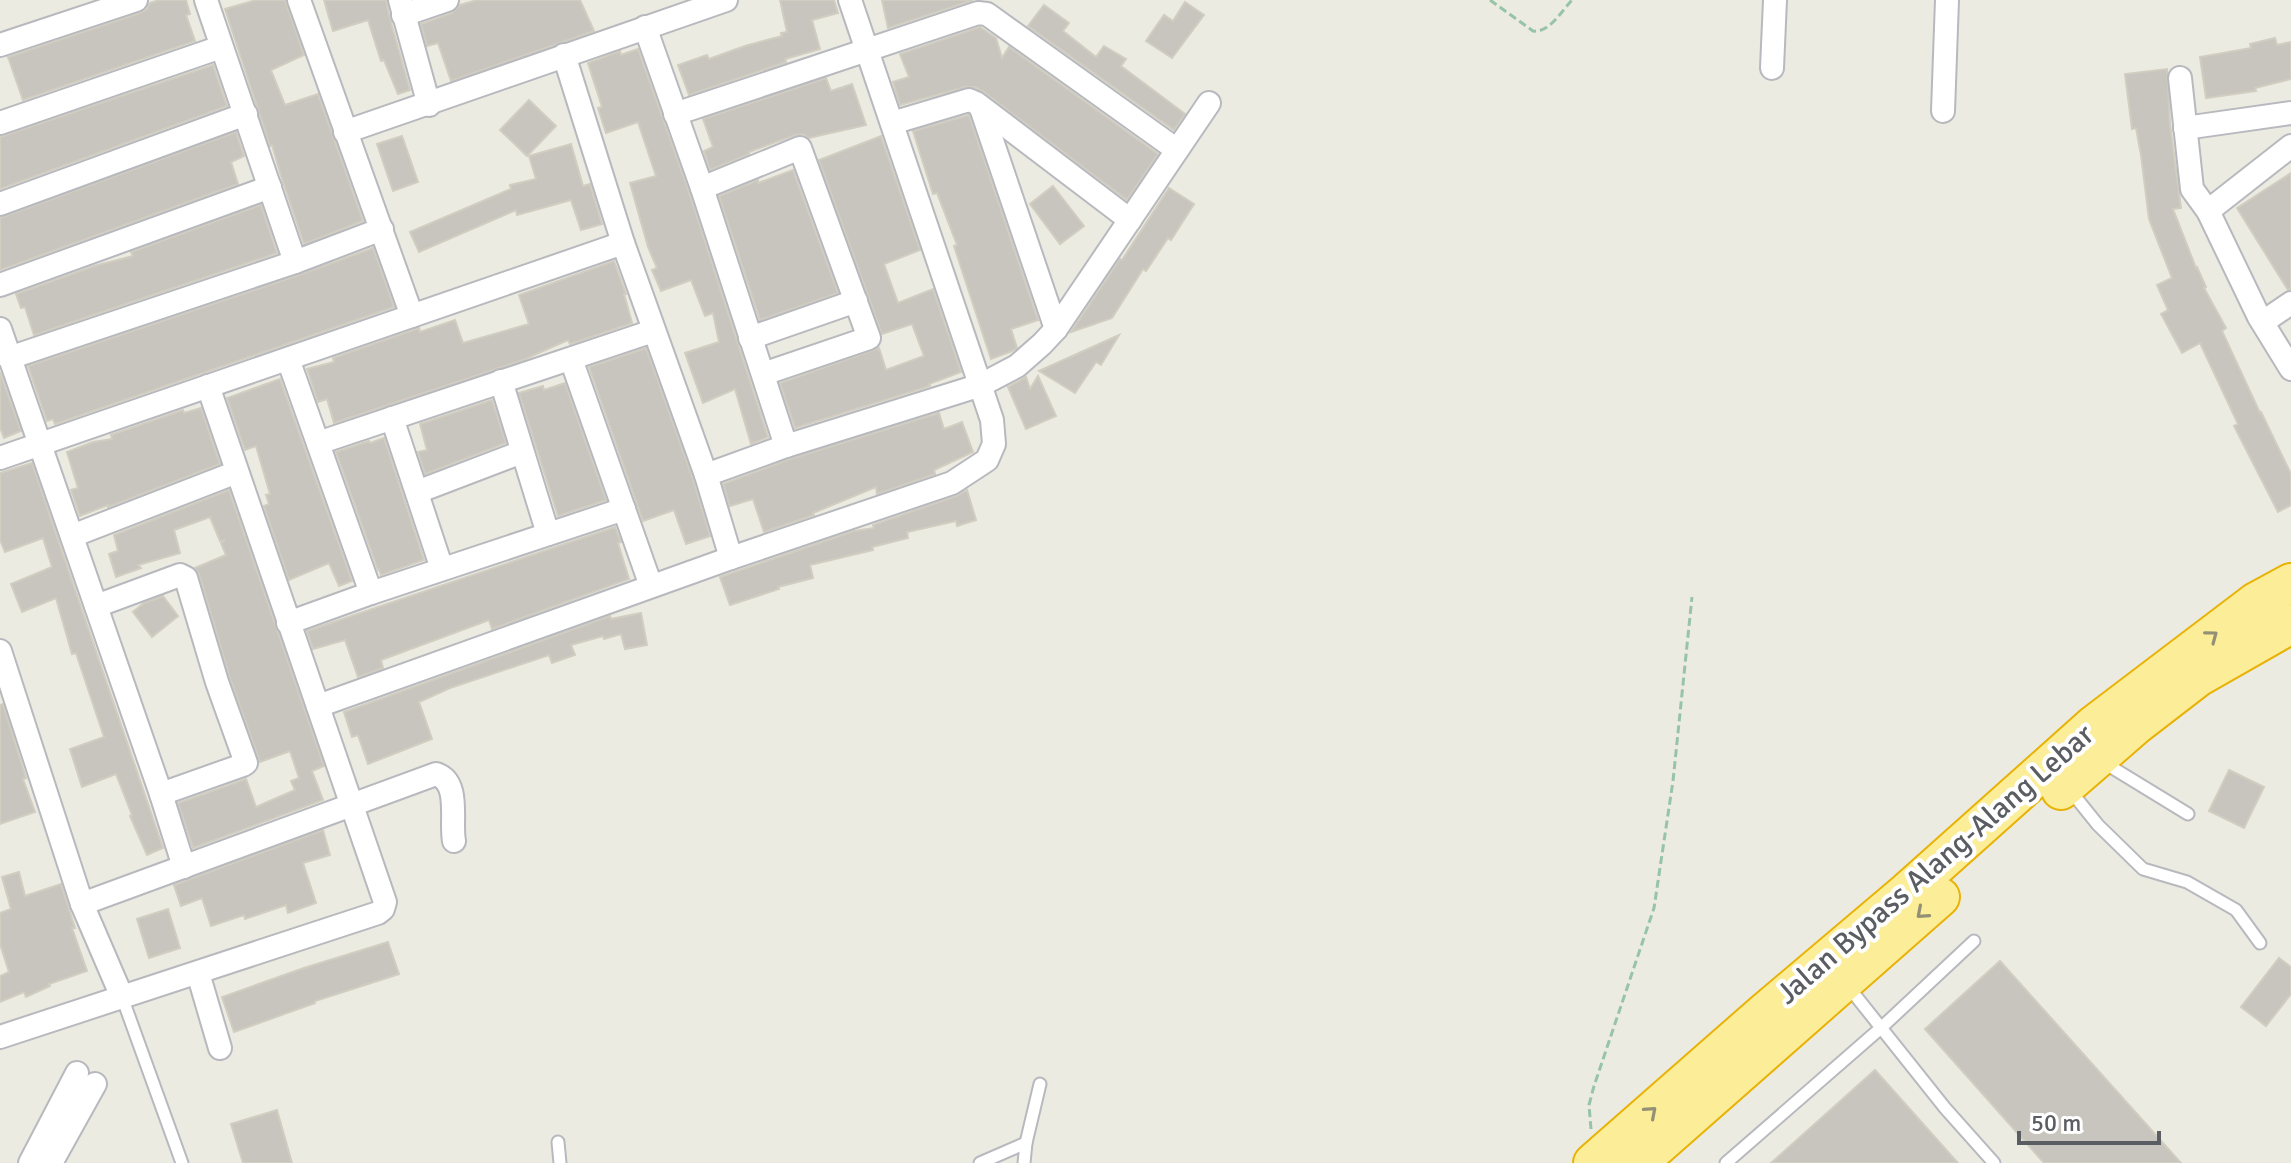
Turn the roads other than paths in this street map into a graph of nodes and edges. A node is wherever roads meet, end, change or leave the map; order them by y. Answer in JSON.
{"nodes":[{"id":1,"x":136,"y":0,"type":"edge"},
{"id":2,"x":206,"y":0,"type":"edge"},
{"id":3,"x":299,"y":0,"type":"edge"},
{"id":4,"x":447,"y":0,"type":"edge"},
{"id":5,"x":726,"y":0,"type":"edge"},
{"id":6,"x":850,"y":0,"type":"edge"},
{"id":7,"x":1775,"y":0,"type":"edge"},
{"id":8,"x":1947,"y":0,"type":"edge"},
{"id":9,"x":401,"y":7,"type":"edge"},
{"id":10,"x":645,"y":27,"type":"junction"},
{"id":11,"x":0,"y":45,"type":"edge"},
{"id":12,"x":221,"y":47,"type":"junction"},
{"id":13,"x":867,"y":51,"type":"junction"},
{"id":14,"x":564,"y":55,"type":"junction"},
{"id":15,"x":1772,"y":68,"type":"dead end"},
{"id":16,"x":2180,"y":78,"type":"dead end"},
{"id":17,"x":1209,"y":103,"type":"dead end"},
{"id":18,"x":429,"y":105,"type":"junction"},
{"id":19,"x":981,"y":108,"type":"junction"},
{"id":20,"x":1943,"y":111,"type":"dead end"},
{"id":21,"x":2291,"y":113,"type":"edge"},
{"id":22,"x":246,"y":114,"type":"junction"},
{"id":23,"x":675,"y":114,"type":"junction"},
{"id":24,"x":2,"y":116,"type":"edge"},
{"id":25,"x":892,"y":123,"type":"junction"},
{"id":26,"x":2185,"y":128,"type":"junction"},
{"id":27,"x":345,"y":132,"type":"junction"},
{"id":28,"x":2291,"y":146,"type":"edge"},
{"id":29,"x":1177,"y":150,"type":"junction"},
{"id":30,"x":270,"y":187,"type":"junction"},
{"id":31,"x":702,"y":188,"type":"junction"},
{"id":32,"x":0,"y":204,"type":"edge"},
{"id":33,"x":2208,"y":211,"type":"junction"},
{"id":34,"x":1130,"y":220,"type":"junction"},
{"id":35,"x":382,"y":229,"type":"junction"},
{"id":36,"x":623,"y":243,"type":"junction"},
{"id":37,"x":295,"y":262,"type":"junction"},
{"id":38,"x":0,"y":285,"type":"edge"},
{"id":39,"x":856,"y":301,"type":"junction"},
{"id":40,"x":2291,"y":303,"type":"edge"},
{"id":41,"x":412,"y":316,"type":"junction"},
{"id":42,"x":2263,"y":322,"type":"junction"},
{"id":43,"x":0,"y":329,"type":"edge"},
{"id":44,"x":1056,"y":329,"type":"junction"},
{"id":45,"x":653,"y":331,"type":"junction"},
{"id":46,"x":750,"y":338,"type":"junction"},
{"id":47,"x":9,"y":358,"type":"junction"},
{"id":48,"x":288,"y":359,"type":"junction"},
{"id":49,"x":571,"y":359,"type":"junction"},
{"id":50,"x":2291,"y":369,"type":"edge"},
{"id":51,"x":763,"y":374,"type":"junction"},
{"id":52,"x":501,"y":381,"type":"junction"},
{"id":53,"x":981,"y":385,"type":"junction"},
{"id":54,"x":208,"y":386,"type":"junction"},
{"id":55,"x":392,"y":418,"type":"junction"},
{"id":56,"x":318,"y":443,"type":"junction"},
{"id":57,"x":40,"y":445,"type":"junction"},
{"id":58,"x":786,"y":446,"type":"junction"},
{"id":59,"x":522,"y":452,"type":"junction"},
{"id":60,"x":0,"y":458,"type":"edge"},
{"id":61,"x":237,"y":472,"type":"junction"},
{"id":62,"x":706,"y":475,"type":"junction"},
{"id":63,"x":417,"y":492,"type":"junction"},
{"id":64,"x":624,"y":509,"type":"junction"},
{"id":65,"x":548,"y":534,"type":"junction"},
{"id":66,"x":72,"y":536,"type":"junction"},
{"id":67,"x":731,"y":558,"type":"junction"},
{"id":68,"x":442,"y":569,"type":"junction"},
{"id":69,"x":2291,"y":583,"type":"edge"},
{"id":70,"x":651,"y":586,"type":"junction"},
{"id":71,"x":371,"y":593,"type":"junction"},
{"id":72,"x":96,"y":606,"type":"junction"},
{"id":73,"x":288,"y":623,"type":"junction"},
{"id":74,"x":2291,"y":624,"type":"edge"},
{"id":75,"x":0,"y":651,"type":"edge"},
{"id":76,"x":318,"y":706,"type":"junction"},
{"id":77,"x":2097,"y":759,"type":"junction"},
{"id":78,"x":2066,"y":786,"type":"junction"},
{"id":79,"x":161,"y":794,"type":"junction"},
{"id":80,"x":352,"y":805,"type":"junction"},
{"id":81,"x":2188,"y":814,"type":"dead end"},
{"id":82,"x":454,"y":841,"type":"dead end"},
{"id":83,"x":184,"y":867,"type":"junction"},
{"id":84,"x":82,"y":904,"type":"junction"},
{"id":85,"x":1974,"y":941,"type":"dead end"},
{"id":86,"x":2260,"y":943,"type":"dead end"},
{"id":87,"x":198,"y":973,"type":"junction"},
{"id":88,"x":1844,"y":982,"type":"junction"},
{"id":89,"x":122,"y":997,"type":"junction"},
{"id":90,"x":1882,"y":1027,"type":"junction"},
{"id":91,"x":0,"y":1037,"type":"edge"},
{"id":92,"x":220,"y":1048,"type":"dead end"},
{"id":93,"x":1040,"y":1084,"type":"dead end"},
{"id":94,"x":558,"y":1142,"type":"dead end"},
{"id":95,"x":1026,"y":1143,"type":"junction"},
{"id":96,"x":1616,"y":1158,"type":"edge"},
{"id":97,"x":30,"y":1163,"type":"edge"},
{"id":98,"x":51,"y":1163,"type":"edge"},
{"id":99,"x":182,"y":1163,"type":"edge"},
{"id":100,"x":560,"y":1163,"type":"edge"},
{"id":101,"x":980,"y":1163,"type":"edge"},
{"id":102,"x":1024,"y":1163,"type":"edge"},
{"id":103,"x":1726,"y":1163,"type":"edge"},
{"id":104,"x":1994,"y":1163,"type":"edge"}],
"edges":[{"from":1,"to":11,"type":"street"},
{"from":2,"to":12,"type":"street"},
{"from":3,"to":27,"type":"street"},
{"from":4,"to":9,"type":"street"},
{"from":5,"to":10,"type":"street"},
{"from":6,"to":13,"type":"street"},
{"from":7,"to":15,"type":"street"},
{"from":8,"to":20,"type":"street"},
{"from":9,"to":18,"type":"street"},
{"from":10,"to":14,"type":"street"},
{"from":10,"to":23,"type":"street"},
{"from":12,"to":22,"type":"street"},
{"from":12,"to":24,"type":"street"},
{"from":13,"to":23,"type":"street"},
{"from":13,"to":25,"type":"street"},
{"from":13,"to":29,"type":"street"},
{"from":14,"to":18,"type":"street"},
{"from":14,"to":36,"type":"street"},
{"from":16,"to":26,"type":"street"},
{"from":17,"to":29,"type":"street"},
{"from":18,"to":27,"type":"street"},
{"from":19,"to":25,"type":"street"},
{"from":19,"to":34,"type":"street"},
{"from":19,"to":44,"type":"street"},
{"from":21,"to":26,"type":"street"},
{"from":22,"to":30,"type":"street"},
{"from":22,"to":32,"type":"street"},
{"from":23,"to":31,"type":"street"},
{"from":25,"to":53,"type":"street"},
{"from":26,"to":33,"type":"street"},
{"from":27,"to":35,"type":"street"},
{"from":28,"to":33,"type":"street"},
{"from":29,"to":34,"type":"street"},
{"from":30,"to":37,"type":"street"},
{"from":30,"to":38,"type":"street"},
{"from":31,"to":39,"type":"street"},
{"from":31,"to":46,"type":"street"},
{"from":33,"to":42,"type":"street"},
{"from":34,"to":44,"type":"street"},
{"from":35,"to":37,"type":"street"},
{"from":35,"to":41,"type":"street"},
{"from":36,"to":41,"type":"street"},
{"from":36,"to":45,"type":"street"},
{"from":37,"to":47,"type":"street"},
{"from":39,"to":46,"type":"street"},
{"from":39,"to":51,"type":"street"},
{"from":40,"to":42,"type":"street"},
{"from":41,"to":48,"type":"street"},
{"from":42,"to":50,"type":"street"},
{"from":43,"to":47,"type":"street"},
{"from":44,"to":53,"type":"street"},
{"from":45,"to":49,"type":"street"},
{"from":45,"to":62,"type":"street"},
{"from":46,"to":51,"type":"street"},
{"from":47,"to":57,"type":"street"},
{"from":48,"to":54,"type":"street"},
{"from":48,"to":56,"type":"street"},
{"from":49,"to":52,"type":"street"},
{"from":49,"to":64,"type":"street"},
{"from":51,"to":58,"type":"street"},
{"from":52,"to":55,"type":"street"},
{"from":52,"to":59,"type":"street"},
{"from":53,"to":58,"type":"street"},
{"from":53,"to":67,"type":"street"},
{"from":54,"to":57,"type":"street"},
{"from":54,"to":61,"type":"street"},
{"from":55,"to":56,"type":"street"},
{"from":55,"to":63,"type":"street"},
{"from":56,"to":71,"type":"street"},
{"from":57,"to":60,"type":"street"},
{"from":57,"to":66,"type":"street"},
{"from":58,"to":62,"type":"street"},
{"from":59,"to":63,"type":"street"},
{"from":59,"to":65,"type":"street"},
{"from":61,"to":66,"type":"street"},
{"from":61,"to":73,"type":"street"},
{"from":62,"to":67,"type":"street"},
{"from":63,"to":68,"type":"street"},
{"from":64,"to":65,"type":"street"},
{"from":64,"to":70,"type":"street"},
{"from":65,"to":68,"type":"street"},
{"from":66,"to":72,"type":"street"},
{"from":67,"to":70,"type":"street"},
{"from":68,"to":71,"type":"street"},
{"from":96,"to":69,"type":"highway","name":"Jalan Bypass Alang-Alang Lebar","one_way":true},
{"from":70,"to":76,"type":"street"},
{"from":71,"to":73,"type":"street"},
{"from":72,"to":79,"type":"street"},
{"from":72,"to":79,"type":"street"},
{"from":73,"to":76,"type":"street"},
{"from":74,"to":77,"type":"highway","name":"Jalan Bypass Alang-Alang Lebar"},
{"from":75,"to":84,"type":"street"},
{"from":76,"to":80,"type":"street"},
{"from":77,"to":78,"type":"highway","name":"Jalan Bypass Alang-Alang Lebar"},
{"from":77,"to":81,"type":"lane"},
{"from":78,"to":86,"type":"lane"},
{"from":78,"to":88,"type":"highway","name":"Jalan Bypass Alang-Alang Lebar","one_way":true},
{"from":79,"to":83,"type":"street"},
{"from":80,"to":82,"type":"street"},
{"from":80,"to":83,"type":"street"},
{"from":80,"to":87,"type":"street"},
{"from":83,"to":84,"type":"street"},
{"from":84,"to":89,"type":"street"},
{"from":85,"to":90,"type":"lane"},
{"from":87,"to":89,"type":"street"},
{"from":87,"to":92,"type":"street"},
{"from":88,"to":90,"type":"lane"},
{"from":88,"to":96,"type":"highway","name":"Jalan Bypass Alang-Alang Lebar"},
{"from":89,"to":91,"type":"street"},
{"from":89,"to":99,"type":"lane"},
{"from":90,"to":103,"type":"lane"},
{"from":90,"to":104,"type":"lane"},
{"from":93,"to":95,"type":"lane"},
{"from":94,"to":100,"type":"lane"},
{"from":95,"to":101,"type":"lane"},
{"from":95,"to":102,"type":"lane"},
{"from":97,"to":98,"type":"street"}]}
